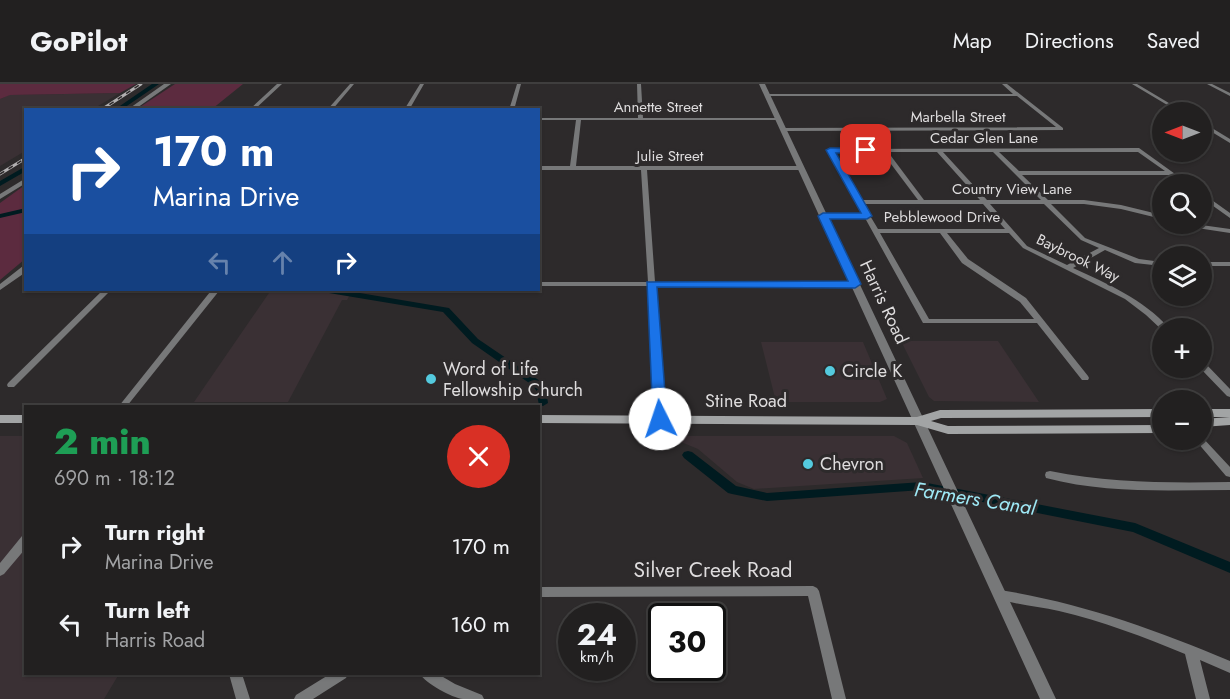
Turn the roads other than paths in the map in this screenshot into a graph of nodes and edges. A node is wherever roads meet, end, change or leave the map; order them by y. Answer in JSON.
{"nodes":[{"id":1,"x":168,"y":84,"type":"edge"},
{"id":2,"x":280,"y":84,"type":"edge"},
{"id":3,"x":352,"y":84,"type":"edge"},
{"id":4,"x":422,"y":84,"type":"edge"},
{"id":5,"x":519,"y":84,"type":"edge"},
{"id":6,"x":639,"y":84,"type":"edge"},
{"id":7,"x":762,"y":84,"type":"edge"},
{"id":8,"x":1004,"y":84,"type":"edge"},
{"id":9,"x":1134,"y":84,"type":"edge"},
{"id":10,"x":1209,"y":84,"type":"edge"},
{"id":11,"x":767,"y":95,"type":"junction"},
{"id":12,"x":1019,"y":95,"type":"junction"},
{"id":13,"x":1230,"y":95,"type":"edge"},
{"id":14,"x":1165,"y":102,"type":"edge"},
{"id":15,"x":132,"y":108,"type":"edge"},
{"id":16,"x":253,"y":108,"type":"edge"},
{"id":17,"x":331,"y":108,"type":"edge"},
{"id":18,"x":407,"y":108,"type":"edge"},
{"id":19,"x":512,"y":108,"type":"edge"},
{"id":20,"x":540,"y":119,"type":"edge"},
{"id":21,"x":579,"y":119,"type":"junction"},
{"id":22,"x":641,"y":119,"type":"junction"},
{"id":23,"x":778,"y":119,"type":"junction"},
{"id":24,"x":783,"y":129,"type":"junction"},
{"id":25,"x":1212,"y":130,"type":"edge"},
{"id":26,"x":1230,"y":141,"type":"edge"},
{"id":27,"x":884,"y":150,"type":"junction"},
{"id":28,"x":939,"y":150,"type":"junction"},
{"id":29,"x":994,"y":150,"type":"junction"},
{"id":30,"x":540,"y":168,"type":"edge"},
{"id":31,"x":573,"y":168,"type":"junction"},
{"id":32,"x":644,"y":168,"type":"junction"},
{"id":33,"x":801,"y":168,"type":"junction"},
{"id":34,"x":1016,"y":172,"type":"junction"},
{"id":35,"x":1170,"y":172,"type":"junction"},
{"id":36,"x":1173,"y":174,"type":"edge"},
{"id":37,"x":24,"y":181,"type":"edge"},
{"id":38,"x":0,"y":197,"type":"edge"},
{"id":39,"x":859,"y":202,"type":"junction"},
{"id":40,"x":921,"y":202,"type":"junction"},
{"id":41,"x":984,"y":202,"type":"junction"},
{"id":42,"x":1046,"y":202,"type":"junction"},
{"id":43,"x":1212,"y":202,"type":"edge"},
{"id":44,"x":823,"y":216,"type":"junction"},
{"id":45,"x":867,"y":216,"type":"junction"},
{"id":46,"x":1152,"y":216,"type":"edge"},
{"id":47,"x":1230,"y":216,"type":"edge"},
{"id":48,"x":1212,"y":228,"type":"edge"},
{"id":49,"x":876,"y":231,"type":"junction"},
{"id":50,"x":942,"y":231,"type":"junction"},
{"id":51,"x":1008,"y":231,"type":"junction"},
{"id":52,"x":1230,"y":231,"type":"edge"},
{"id":53,"x":1104,"y":248,"type":"junction"},
{"id":54,"x":1152,"y":263,"type":"edge"},
{"id":55,"x":1212,"y":264,"type":"edge"},
{"id":56,"x":1230,"y":264,"type":"edge"},
{"id":57,"x":1067,"y":268,"type":"junction"},
{"id":58,"x":24,"y":270,"type":"edge"},
{"id":59,"x":540,"y":284,"type":"edge"},
{"id":60,"x":651,"y":284,"type":"junction"},
{"id":61,"x":855,"y":284,"type":"junction"},
{"id":62,"x":0,"y":288,"type":"edge"},
{"id":63,"x":106,"y":291,"type":"edge"},
{"id":64,"x":211,"y":291,"type":"edge"},
{"id":65,"x":1154,"y":318,"type":"edge"},
{"id":66,"x":1041,"y":321,"type":"junction"},
{"id":67,"x":1212,"y":376,"type":"edge"},
{"id":68,"x":1085,"y":378,"type":"dead end"},
{"id":69,"x":11,"y":385,"type":"dead end"},
{"id":70,"x":1230,"y":394,"type":"edge"},
{"id":71,"x":124,"y":405,"type":"edge"},
{"id":72,"x":1152,"y":413,"type":"edge"},
{"id":73,"x":1212,"y":413,"type":"edge"},
{"id":74,"x":1230,"y":413,"type":"edge"},
{"id":75,"x":0,"y":419,"type":"edge"},
{"id":76,"x":24,"y":419,"type":"edge"},
{"id":77,"x":540,"y":419,"type":"edge"},
{"id":78,"x":660,"y":419,"type":"junction"},
{"id":79,"x":917,"y":421,"type":"junction"},
{"id":80,"x":1230,"y":421,"type":"edge"},
{"id":81,"x":1212,"y":422,"type":"edge"},
{"id":82,"x":1152,"y":428,"type":"edge"},
{"id":83,"x":1212,"y":429,"type":"edge"},
{"id":84,"x":1230,"y":429,"type":"edge"},
{"id":85,"x":1209,"y":450,"type":"edge"},
{"id":86,"x":1230,"y":473,"type":"edge"},
{"id":87,"x":1050,"y":475,"type":"dead end"},
{"id":88,"x":1230,"y":486,"type":"edge"},
{"id":89,"x":24,"y":541,"type":"edge"},
{"id":90,"x":0,"y":571,"type":"edge"},
{"id":91,"x":540,"y":592,"type":"edge"},
{"id":92,"x":1000,"y":595,"type":"junction"},
{"id":93,"x":1191,"y":651,"type":"junction"},
{"id":94,"x":1230,"y":667,"type":"edge"},
{"id":95,"x":236,"y":675,"type":"edge"},
{"id":96,"x":339,"y":675,"type":"edge"},
{"id":97,"x":428,"y":675,"type":"edge"},
{"id":98,"x":243,"y":699,"type":"edge"},
{"id":99,"x":301,"y":699,"type":"edge"},
{"id":100,"x":477,"y":699,"type":"edge"},
{"id":101,"x":839,"y":699,"type":"edge"},
{"id":102,"x":1048,"y":699,"type":"edge"},
{"id":103,"x":1203,"y":699,"type":"edge"}],
"edges":[{"from":1,"to":15,"type":"street"},
{"from":2,"to":16,"type":"street"},
{"from":3,"to":17,"type":"street"},
{"from":4,"to":18,"type":"street"},
{"from":5,"to":19,"type":"street"},
{"from":6,"to":22,"type":"street"},
{"from":7,"to":11,"type":"street","name":"Harris Road"},
{"from":8,"to":12,"type":"street"},
{"from":9,"to":14,"type":"street"},
{"from":10,"to":13,"type":"street"},
{"from":11,"to":12,"type":"street"},
{"from":11,"to":23,"type":"street","name":"Harris Road"},
{"from":12,"to":24,"type":"street","name":"Marbella Street"},
{"from":20,"to":21,"type":"street","name":"Annette Street"},
{"from":21,"to":22,"type":"street","name":"Annette Street"},
{"from":21,"to":31,"type":"street"},
{"from":22,"to":23,"type":"street","name":"Annette Street"},
{"from":23,"to":24,"type":"street","name":"Harris Road"},
{"from":24,"to":33,"type":"street","name":"Harris Road"},
{"from":25,"to":26,"type":"street"},
{"from":27,"to":28,"type":"street","name":"Cedar Glen Lane"},
{"from":27,"to":39,"type":"street","name":"Cedar Glen Lane"},
{"from":27,"to":40,"type":"street"},
{"from":28,"to":29,"type":"street","name":"Cedar Glen Lane"},
{"from":28,"to":41,"type":"street","name":"Baybrook Way"},
{"from":29,"to":34,"type":"street"},
{"from":29,"to":35,"type":"street","name":"Cedar Glen Lane"},
{"from":30,"to":31,"type":"street","name":"Julie Street"},
{"from":31,"to":32,"type":"street","name":"Julie Street"},
{"from":32,"to":33,"type":"street","name":"Julie Street"},
{"from":32,"to":60,"type":"street"},
{"from":33,"to":44,"type":"street","name":"Harris Road"},
{"from":34,"to":35,"type":"street"},
{"from":34,"to":42,"type":"street"},
{"from":35,"to":36,"type":"street"},
{"from":37,"to":38,"type":"street"},
{"from":39,"to":40,"type":"street","name":"Country View Lane"},
{"from":39,"to":45,"type":"street"},
{"from":40,"to":41,"type":"street","name":"Country View Lane"},
{"from":41,"to":42,"type":"street","name":"Country View Lane"},
{"from":41,"to":51,"type":"street","name":"Baybrook Way"},
{"from":42,"to":46,"type":"street","name":"Country View Lane"},
{"from":42,"to":53,"type":"street"},
{"from":43,"to":47,"type":"street"},
{"from":44,"to":45,"type":"street"},
{"from":44,"to":61,"type":"street","name":"Harris Road"},
{"from":45,"to":49,"type":"street"},
{"from":48,"to":52,"type":"street"},
{"from":49,"to":50,"type":"street","name":"Pebblewood Drive"},
{"from":49,"to":66,"type":"street"},
{"from":50,"to":51,"type":"street","name":"Pebblewood Drive"},
{"from":50,"to":66,"type":"street"},
{"from":51,"to":57,"type":"street","name":"Baybrook Way"},
{"from":53,"to":54,"type":"street"},
{"from":53,"to":57,"type":"street"},
{"from":55,"to":56,"type":"street"},
{"from":57,"to":65,"type":"street","name":"Baybrook Way"},
{"from":58,"to":62,"type":"street"},
{"from":59,"to":60,"type":"street"},
{"from":60,"to":61,"type":"street"},
{"from":60,"to":78,"type":"street"},
{"from":61,"to":79,"type":"street","name":"Harris Road"},
{"from":63,"to":69,"type":"street"},
{"from":64,"to":71,"type":"street"},
{"from":66,"to":68,"type":"street"},
{"from":67,"to":70,"type":"street"},
{"from":72,"to":79,"type":"main road","name":"Stine Road"},
{"from":73,"to":74,"type":"main road"},
{"from":75,"to":76,"type":"main road"},
{"from":77,"to":78,"type":"main road","name":"Stine Road"},
{"from":78,"to":79,"type":"main road","name":"Stine Road"},
{"from":79,"to":82,"type":"main road","name":"Stine Road"},
{"from":79,"to":92,"type":"street","name":"Harris Road"},
{"from":80,"to":81,"type":"main road"},
{"from":83,"to":84,"type":"main road"},
{"from":85,"to":86,"type":"street"},
{"from":87,"to":88,"type":"street"},
{"from":89,"to":90,"type":"street"},
{"from":91,"to":101,"type":"street","name":"Silver Creek Road"},
{"from":92,"to":93,"type":"street"},
{"from":92,"to":102,"type":"street","name":"Harris Road"},
{"from":93,"to":94,"type":"street"},
{"from":93,"to":103,"type":"street"},
{"from":95,"to":98,"type":"street"},
{"from":96,"to":99,"type":"street"},
{"from":97,"to":100,"type":"street"}]}
